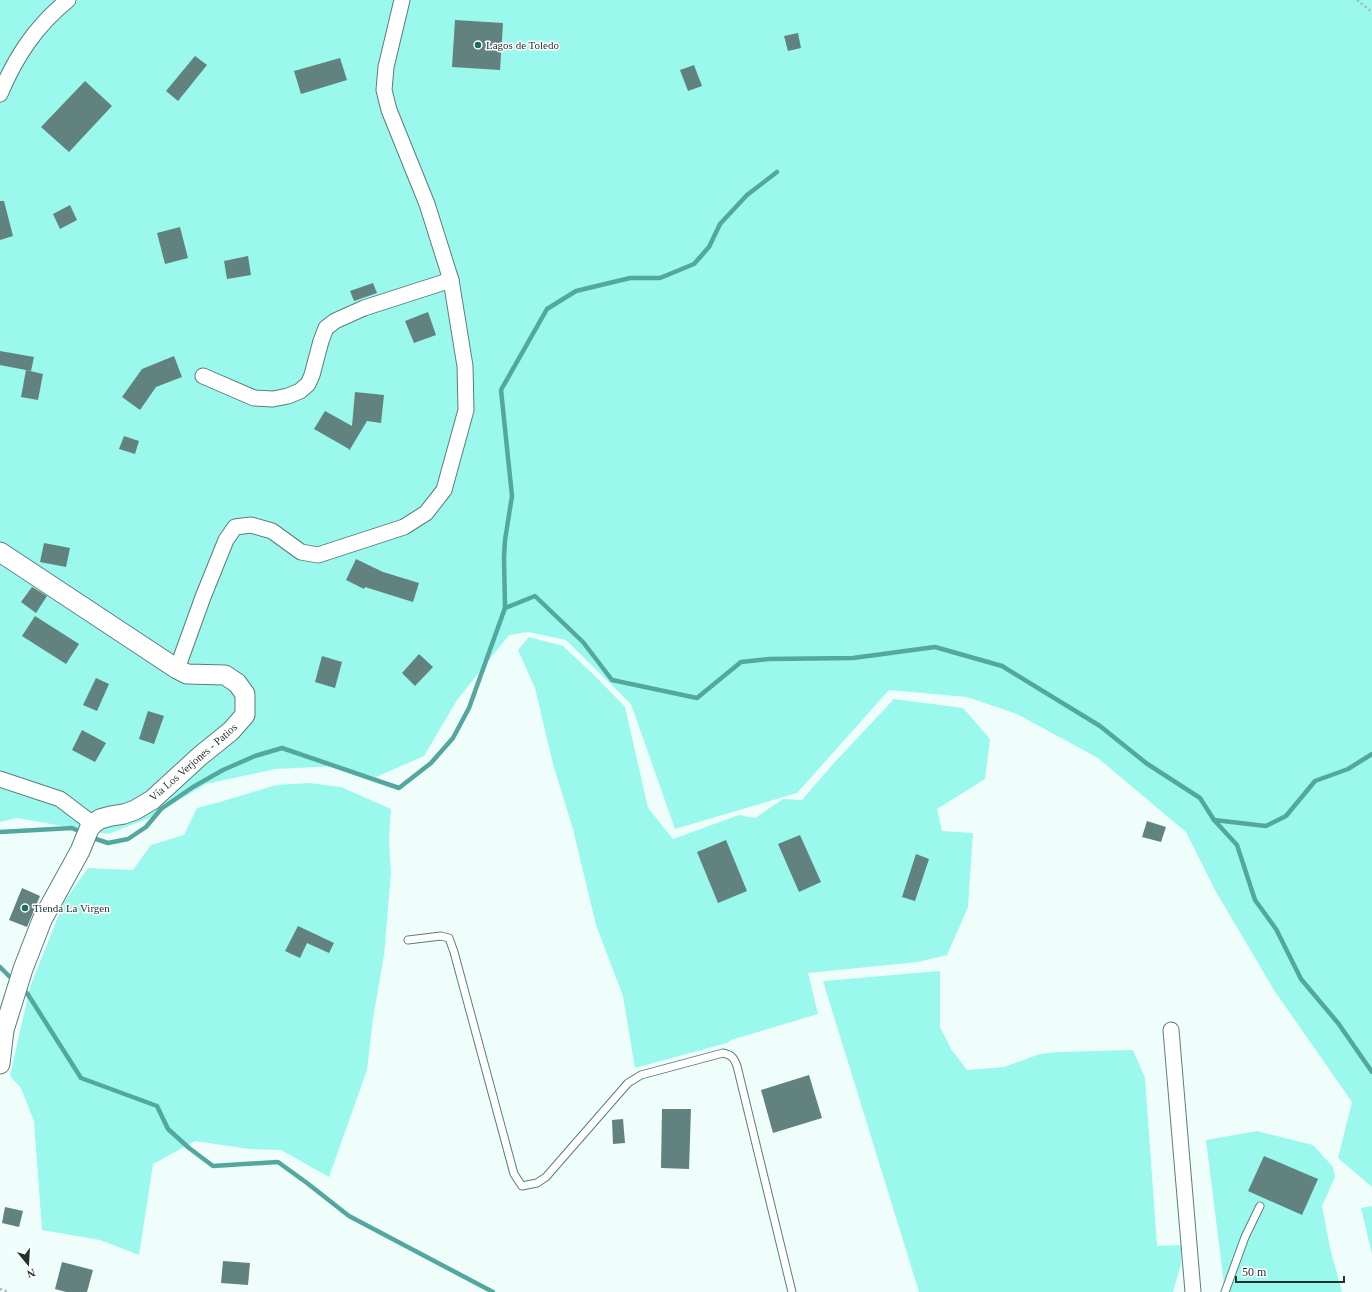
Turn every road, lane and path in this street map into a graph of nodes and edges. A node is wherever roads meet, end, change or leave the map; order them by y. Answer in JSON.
{"nodes":[{"id":1,"x":68,"y":0,"type":"edge"},
{"id":2,"x":402,"y":0,"type":"edge"},
{"id":3,"x":1357,"y":0,"type":"edge"},
{"id":4,"x":1372,"y":12,"type":"edge"},
{"id":5,"x":0,"y":94,"type":"edge"},
{"id":6,"x":451,"y":280,"type":"junction"},
{"id":7,"x":203,"y":376,"type":"dead end"},
{"id":8,"x":0,"y":552,"type":"edge"},
{"id":9,"x":177,"y":669,"type":"junction"},
{"id":10,"x":0,"y":779,"type":"edge"},
{"id":11,"x":88,"y":832,"type":"junction"},
{"id":12,"x":408,"y":940,"type":"dead end"},
{"id":13,"x":1171,"y":1030,"type":"dead end"},
{"id":14,"x":0,"y":1064,"type":"edge"},
{"id":15,"x":1260,"y":1206,"type":"dead end"},
{"id":16,"x":0,"y":1289,"type":"edge"},
{"id":17,"x":9,"y":1292,"type":"edge"},
{"id":18,"x":792,"y":1292,"type":"edge"},
{"id":19,"x":1192,"y":1292,"type":"edge"},
{"id":20,"x":1224,"y":1292,"type":"edge"}],
"edges":[{"from":1,"to":5,"type":"street"},
{"from":2,"to":6,"type":"street"},
{"from":3,"to":4,"type":"path"},
{"from":6,"to":7,"type":"street"},
{"from":6,"to":9,"type":"street"},
{"from":8,"to":9,"type":"street","name":"Vía Los Verjones - Patios"},
{"from":9,"to":11,"type":"street","name":"Vía Los Verjones - Patios"},
{"from":10,"to":11,"type":"street"},
{"from":11,"to":14,"type":"street"},
{"from":12,"to":18,"type":"lane"},
{"from":13,"to":19,"type":"street"},
{"from":15,"to":20,"type":"lane"},
{"from":16,"to":17,"type":"path"}]}
